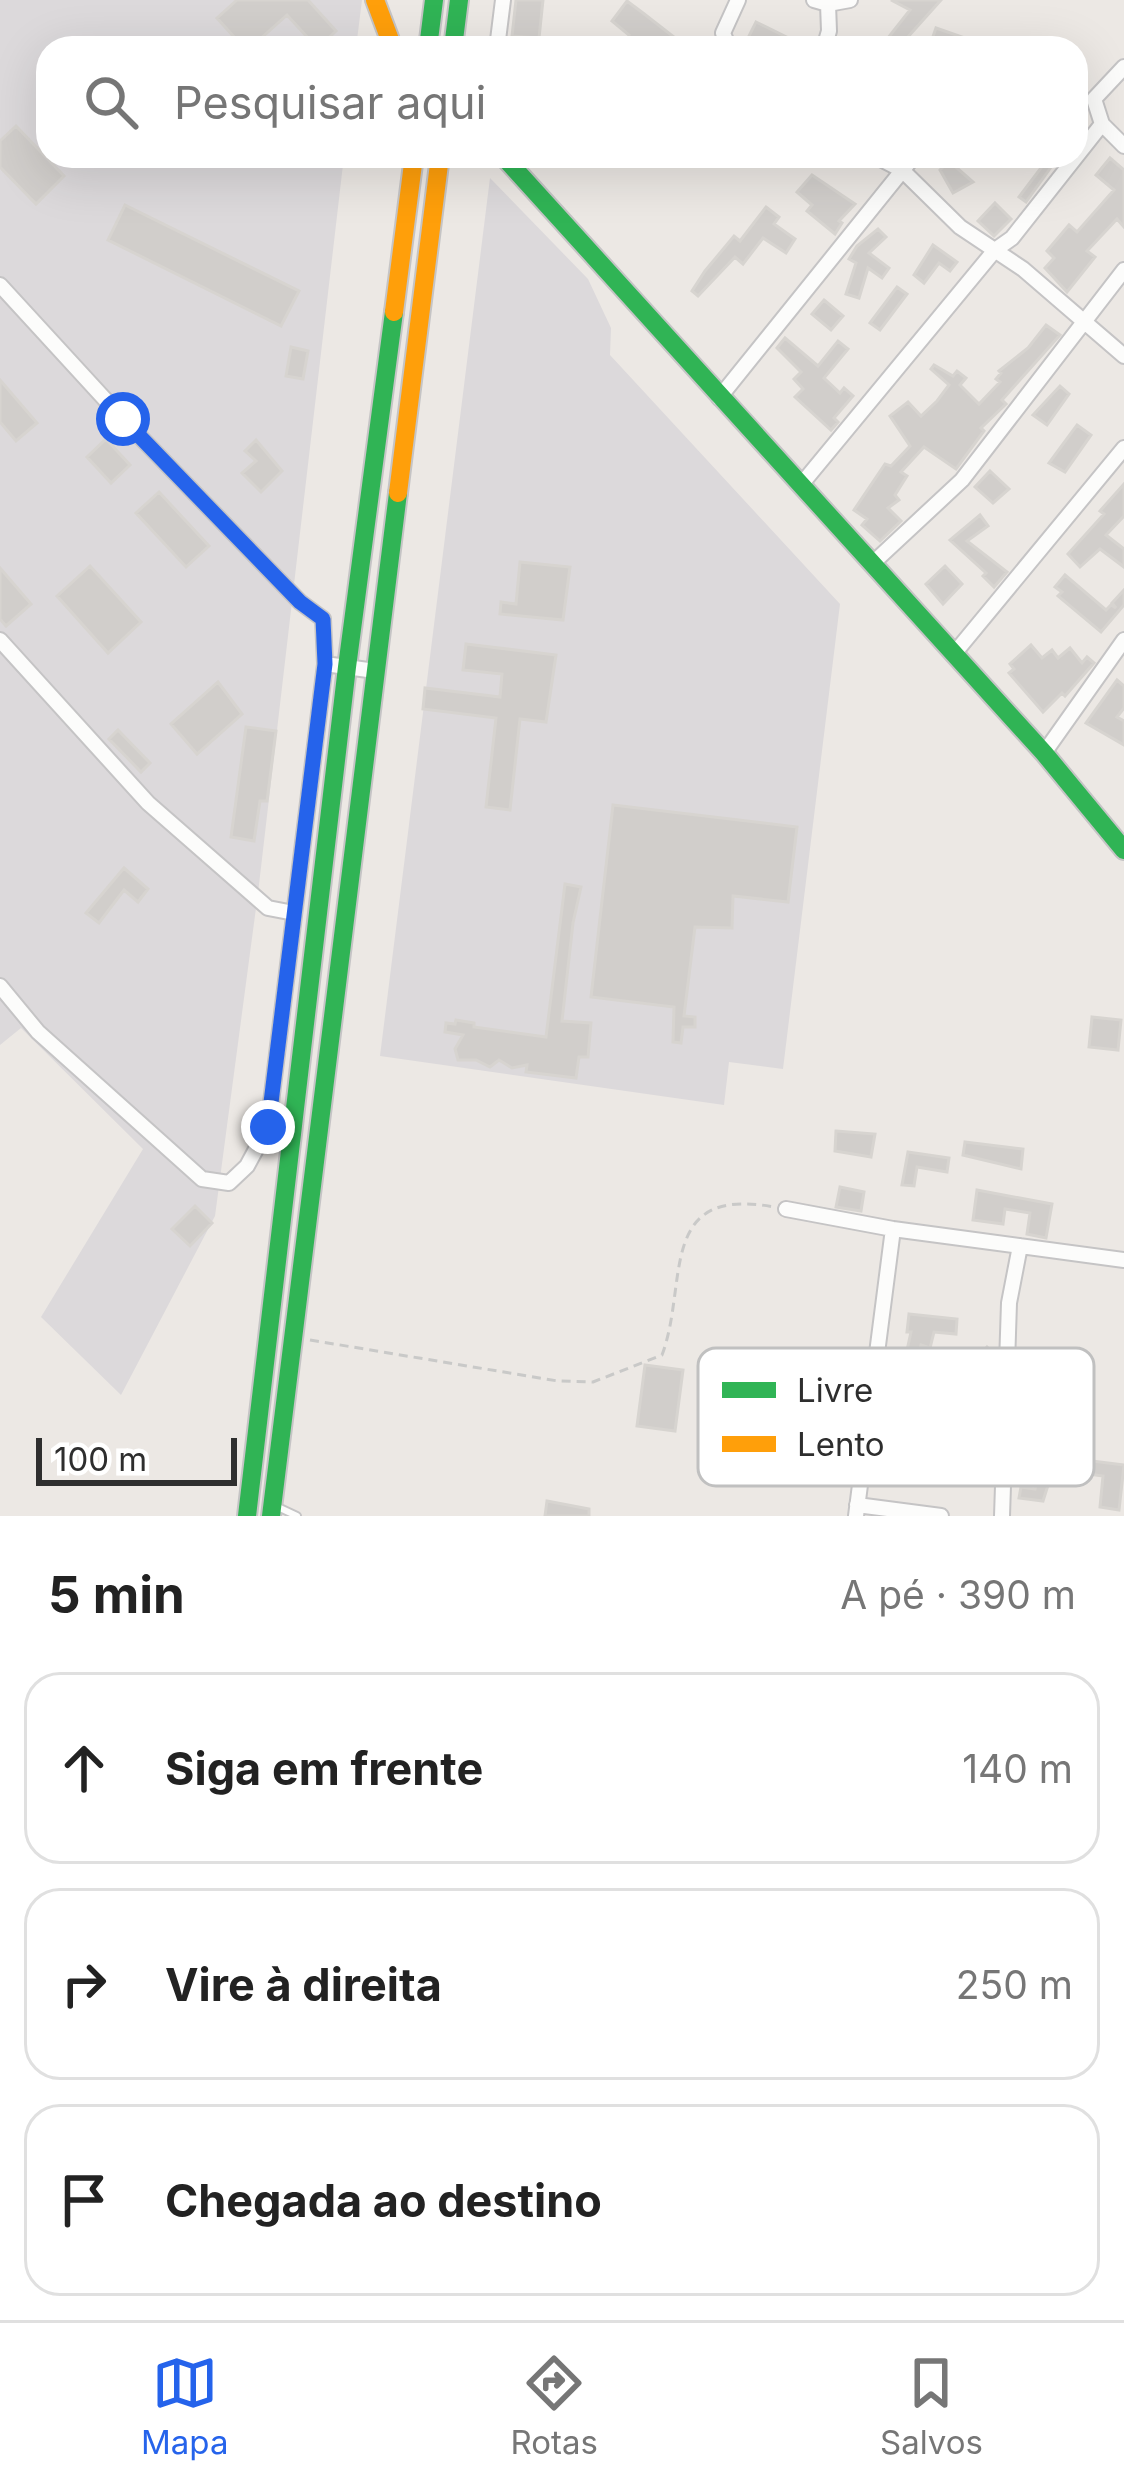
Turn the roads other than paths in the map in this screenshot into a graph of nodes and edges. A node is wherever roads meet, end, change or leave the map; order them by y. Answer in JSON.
{"nodes":[{"id":1,"x":375,"y":0,"type":"edge"},
{"id":2,"x":434,"y":0,"type":"edge"},
{"id":3,"x":459,"y":0,"type":"edge"},
{"id":4,"x":503,"y":0,"type":"edge"},
{"id":5,"x":738,"y":0,"type":"edge"},
{"id":6,"x":850,"y":0,"type":"edge"},
{"id":7,"x":821,"y":2,"type":"edge"},
{"id":8,"x":388,"y":36,"type":"edge"},
{"id":9,"x":430,"y":36,"type":"edge"},
{"id":10,"x":454,"y":36,"type":"edge"},
{"id":11,"x":498,"y":36,"type":"edge"},
{"id":12,"x":722,"y":36,"type":"edge"},
{"id":13,"x":828,"y":36,"type":"edge"},
{"id":14,"x":1124,"y":67,"type":"edge"},
{"id":15,"x":1102,"y":124,"type":"junction"},
{"id":16,"x":1088,"y":142,"type":"edge"},
{"id":17,"x":1124,"y":146,"type":"edge"},
{"id":18,"x":412,"y":168,"type":"edge"},
{"id":19,"x":438,"y":168,"type":"edge"},
{"id":20,"x":514,"y":168,"type":"edge"},
{"id":21,"x":898,"y":168,"type":"edge"},
{"id":22,"x":1067,"y":168,"type":"edge"},
{"id":23,"x":902,"y":170,"type":"junction"},
{"id":24,"x":995,"y":250,"type":"junction"},
{"id":25,"x":1124,"y":270,"type":"edge"},
{"id":26,"x":0,"y":285,"type":"edge"},
{"id":27,"x":1084,"y":321,"type":"junction"},
{"id":28,"x":1124,"y":356,"type":"edge"},
{"id":29,"x":718,"y":398,"type":"junction"},
{"id":30,"x":1124,"y":448,"type":"edge"},
{"id":31,"x":800,"y":486,"type":"junction"},
{"id":32,"x":873,"y":563,"type":"junction"},
{"id":33,"x":0,"y":640,"type":"edge"},
{"id":34,"x":1124,"y":640,"type":"edge"},
{"id":35,"x":953,"y":655,"type":"junction"},
{"id":36,"x":325,"y":664,"type":"junction"},
{"id":37,"x":347,"y":667,"type":"junction"},
{"id":38,"x":375,"y":671,"type":"junction"},
{"id":39,"x":1044,"y":754,"type":"junction"},
{"id":40,"x":1122,"y":841,"type":"edge"},
{"id":41,"x":294,"y":913,"type":"junction"},
{"id":42,"x":0,"y":986,"type":"edge"},
{"id":43,"x":786,"y":1209,"type":"road end"},
{"id":44,"x":893,"y":1229,"type":"junction"},
{"id":45,"x":1020,"y":1246,"type":"junction"},
{"id":46,"x":1124,"y":1260,"type":"edge"},
{"id":47,"x":878,"y":1348,"type":"edge"},
{"id":48,"x":1008,"y":1348,"type":"edge"},
{"id":49,"x":1003,"y":1486,"type":"edge"},
{"id":50,"x":271,"y":1510,"type":"edge"},
{"id":51,"x":857,"y":1510,"type":"edge"},
{"id":52,"x":247,"y":1516,"type":"edge"},
{"id":53,"x":296,"y":1516,"type":"edge"},
{"id":54,"x":941,"y":1516,"type":"edge"},
{"id":55,"x":1002,"y":1516,"type":"edge"}],
"edges":[{"from":1,"to":8,"type":"main road"},
{"from":2,"to":9,"type":"main road"},
{"from":3,"to":10,"type":"main road"},
{"from":4,"to":11,"type":"street"},
{"from":5,"to":12,"type":"street"},
{"from":6,"to":7,"type":"street"},
{"from":7,"to":13,"type":"street"},
{"from":14,"to":15,"type":"street"},
{"from":15,"to":16,"type":"street"},
{"from":15,"to":17,"type":"street"},
{"from":18,"to":37,"type":"main road"},
{"from":19,"to":38,"type":"main road"},
{"from":20,"to":29,"type":"main road"},
{"from":21,"to":23,"type":"street"},
{"from":22,"to":24,"type":"street"},
{"from":23,"to":24,"type":"street"},
{"from":23,"to":29,"type":"street"},
{"from":24,"to":27,"type":"street"},
{"from":24,"to":31,"type":"street"},
{"from":25,"to":27,"type":"street"},
{"from":26,"to":36,"type":"street"},
{"from":27,"to":28,"type":"street"},
{"from":27,"to":32,"type":"street"},
{"from":29,"to":31,"type":"main road"},
{"from":30,"to":35,"type":"street"},
{"from":31,"to":32,"type":"main road"},
{"from":32,"to":35,"type":"main road"},
{"from":33,"to":41,"type":"street"},
{"from":34,"to":39,"type":"street"},
{"from":35,"to":39,"type":"main road"},
{"from":36,"to":37,"type":"street"},
{"from":36,"to":41,"type":"street"},
{"from":37,"to":38,"type":"street"},
{"from":37,"to":52,"type":"main road"},
{"from":38,"to":50,"type":"main road"},
{"from":39,"to":40,"type":"main road"},
{"from":41,"to":42,"type":"street"},
{"from":43,"to":44,"type":"street"},
{"from":44,"to":45,"type":"street"},
{"from":44,"to":47,"type":"street"},
{"from":45,"to":46,"type":"street"},
{"from":45,"to":48,"type":"street"},
{"from":49,"to":55,"type":"street"},
{"from":50,"to":53,"type":"lane"},
{"from":51,"to":54,"type":"street"}]}
